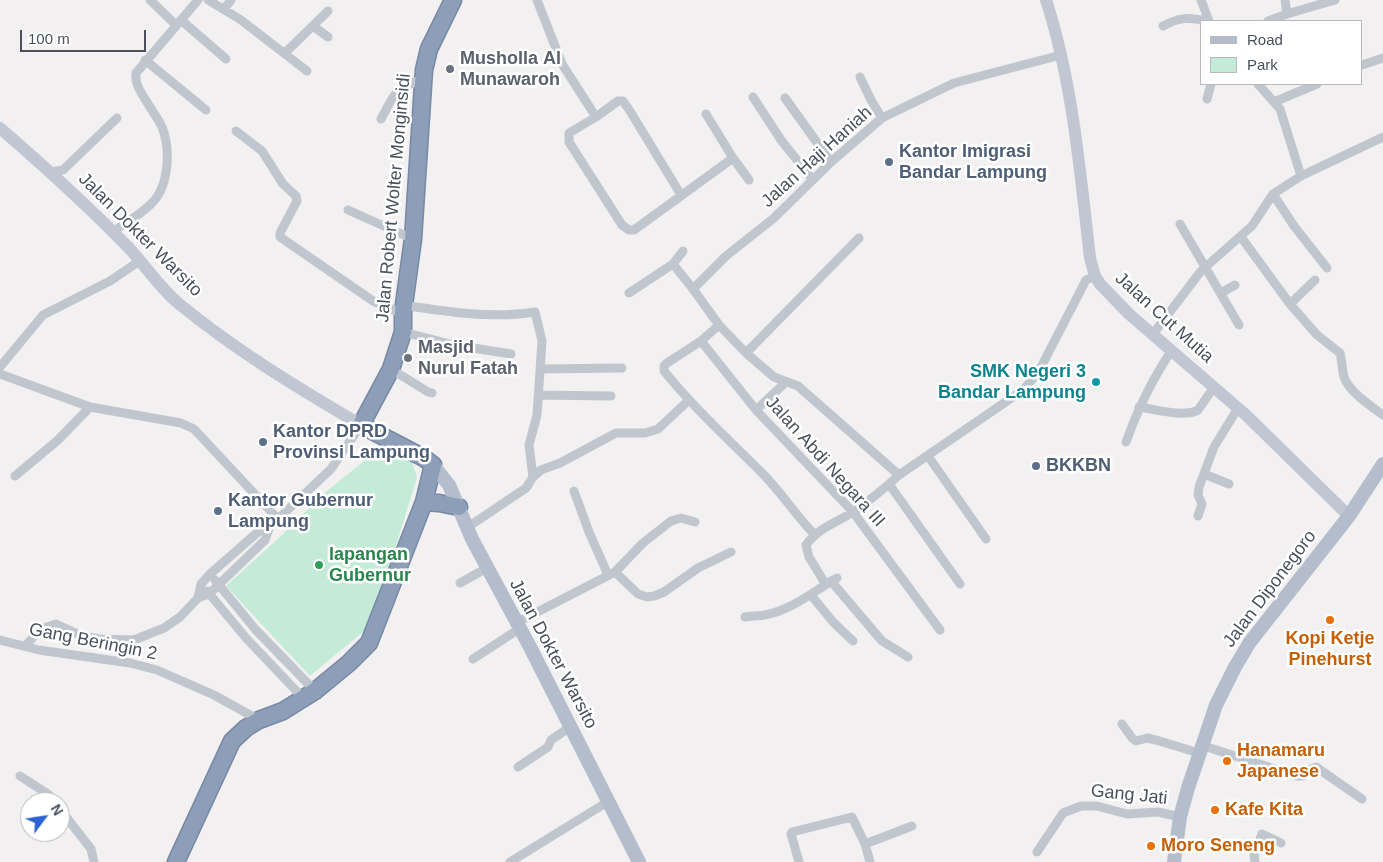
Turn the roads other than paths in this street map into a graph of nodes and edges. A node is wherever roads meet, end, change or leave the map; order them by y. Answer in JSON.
{"nodes":[{"id":1,"x":150,"y":0,"type":"edge"},
{"id":2,"x":198,"y":0,"type":"edge"},
{"id":3,"x":208,"y":0,"type":"edge"},
{"id":4,"x":231,"y":0,"type":"edge"},
{"id":5,"x":453,"y":0,"type":"edge"},
{"id":6,"x":537,"y":0,"type":"edge"},
{"id":7,"x":1046,"y":0,"type":"edge"},
{"id":8,"x":1200,"y":0,"type":"edge"},
{"id":9,"x":1285,"y":0,"type":"edge"},
{"id":10,"x":1335,"y":0,"type":"edge"},
{"id":11,"x":224,"y":9,"type":"junction"},
{"id":12,"x":328,"y":11,"type":"dead end"},
{"id":13,"x":1287,"y":14,"type":"junction"},
{"id":14,"x":1203,"y":20,"type":"edge"},
{"id":15,"x":1208,"y":20,"type":"edge"},
{"id":16,"x":1271,"y":20,"type":"edge"},
{"id":17,"x":178,"y":23,"type":"junction"},
{"id":18,"x":313,"y":26,"type":"junction"},
{"id":19,"x":1163,"y":26,"type":"dead end"},
{"id":20,"x":328,"y":37,"type":"dead end"},
{"id":21,"x":285,"y":54,"type":"junction"},
{"id":22,"x":1062,"y":55,"type":"junction"},
{"id":23,"x":1383,"y":58,"type":"edge"},
{"id":24,"x":226,"y":59,"type":"dead end"},
{"id":25,"x":145,"y":60,"type":"junction"},
{"id":26,"x":1363,"y":65,"type":"edge"},
{"id":27,"x":307,"y":71,"type":"dead end"},
{"id":28,"x":860,"y":77,"type":"dead end"},
{"id":29,"x":423,"y":80,"type":"junction"},
{"id":30,"x":1211,"y":85,"type":"edge"},
{"id":31,"x":1259,"y":85,"type":"edge"},
{"id":32,"x":1315,"y":85,"type":"edge"},
{"id":33,"x":753,"y":97,"type":"dead end"},
{"id":34,"x":785,"y":98,"type":"dead end"},
{"id":35,"x":1207,"y":99,"type":"dead end"},
{"id":36,"x":1274,"y":102,"type":"junction"},
{"id":37,"x":206,"y":110,"type":"dead end"},
{"id":38,"x":706,"y":114,"type":"dead end"},
{"id":39,"x":596,"y":117,"type":"junction"},
{"id":40,"x":117,"y":118,"type":"dead end"},
{"id":41,"x":882,"y":118,"type":"junction"},
{"id":42,"x":381,"y":119,"type":"dead end"},
{"id":43,"x":0,"y":128,"type":"edge"},
{"id":44,"x":236,"y":131,"type":"dead end"},
{"id":45,"x":1383,"y":136,"type":"edge"},
{"id":46,"x":733,"y":158,"type":"junction"},
{"id":47,"x":831,"y":162,"type":"junction"},
{"id":48,"x":51,"y":172,"type":"junction"},
{"id":49,"x":1301,"y":176,"type":"junction"},
{"id":50,"x":749,"y":180,"type":"dead end"},
{"id":51,"x":813,"y":180,"type":"junction"},
{"id":52,"x":1273,"y":194,"type":"junction"},
{"id":53,"x":681,"y":196,"type":"junction"},
{"id":54,"x":348,"y":210,"type":"dead end"},
{"id":55,"x":1180,"y":224,"type":"dead end"},
{"id":56,"x":113,"y":232,"type":"junction"},
{"id":57,"x":860,"y":238,"type":"dead end"},
{"id":58,"x":1240,"y":238,"type":"junction"},
{"id":59,"x":413,"y":239,"type":"junction"},
{"id":60,"x":683,"y":251,"type":"dead end"},
{"id":61,"x":141,"y":260,"type":"junction"},
{"id":62,"x":673,"y":264,"type":"junction"},
{"id":63,"x":1206,"y":266,"type":"junction"},
{"id":64,"x":1327,"y":268,"type":"dead end"},
{"id":65,"x":1095,"y":276,"type":"junction"},
{"id":66,"x":1315,"y":280,"type":"dead end"},
{"id":67,"x":1235,"y":285,"type":"dead end"},
{"id":68,"x":695,"y":286,"type":"junction"},
{"id":69,"x":630,"y":293,"type":"dead end"},
{"id":70,"x":1221,"y":293,"type":"junction"},
{"id":71,"x":1290,"y":304,"type":"junction"},
{"id":72,"x":404,"y":308,"type":"junction"},
{"id":73,"x":719,"y":325,"type":"junction"},
{"id":74,"x":1239,"y":325,"type":"dead end"},
{"id":75,"x":403,"y":332,"type":"junction"},
{"id":76,"x":1152,"y":334,"type":"junction"},
{"id":77,"x":701,"y":341,"type":"junction"},
{"id":78,"x":1172,"y":350,"type":"junction"},
{"id":79,"x":746,"y":353,"type":"junction"},
{"id":80,"x":511,"y":354,"type":"dead end"},
{"id":81,"x":0,"y":367,"type":"edge"},
{"id":82,"x":540,"y":368,"type":"junction"},
{"id":83,"x":622,"y":368,"type":"dead end"},
{"id":84,"x":392,"y":369,"type":"junction"},
{"id":85,"x":0,"y":374,"type":"edge"},
{"id":86,"x":786,"y":382,"type":"junction"},
{"id":87,"x":1214,"y":386,"type":"junction"},
{"id":88,"x":432,"y":393,"type":"dead end"},
{"id":89,"x":539,"y":395,"type":"junction"},
{"id":90,"x":611,"y":396,"type":"dead end"},
{"id":91,"x":688,"y":400,"type":"junction"},
{"id":92,"x":90,"y":406,"type":"junction"},
{"id":93,"x":1139,"y":407,"type":"junction"},
{"id":94,"x":1238,"y":408,"type":"junction"},
{"id":95,"x":756,"y":410,"type":"junction"},
{"id":96,"x":1383,"y":415,"type":"edge"},
{"id":97,"x":361,"y":425,"type":"junction"},
{"id":98,"x":1126,"y":442,"type":"dead end"},
{"id":99,"x":928,"y":456,"type":"junction"},
{"id":100,"x":1383,"y":464,"type":"edge"},
{"id":101,"x":433,"y":465,"type":"junction"},
{"id":102,"x":1204,"y":474,"type":"junction"},
{"id":103,"x":899,"y":475,"type":"junction"},
{"id":104,"x":15,"y":476,"type":"dead end"},
{"id":105,"x":533,"y":477,"type":"junction"},
{"id":106,"x":889,"y":484,"type":"junction"},
{"id":107,"x":1229,"y":484,"type":"dead end"},
{"id":108,"x":574,"y":491,"type":"dead end"},
{"id":109,"x":424,"y":502,"type":"junction"},
{"id":110,"x":459,"y":507,"type":"junction"},
{"id":111,"x":853,"y":512,"type":"junction"},
{"id":112,"x":1198,"y":516,"type":"dead end"},
{"id":113,"x":1350,"y":516,"type":"junction"},
{"id":114,"x":278,"y":519,"type":"junction"},
{"id":115,"x":695,"y":522,"type":"dead end"},
{"id":116,"x":270,"y":526,"type":"junction"},
{"id":117,"x":468,"y":527,"type":"junction"},
{"id":118,"x":815,"y":535,"type":"junction"},
{"id":119,"x":986,"y":539,"type":"dead end"},
{"id":120,"x":731,"y":552,"type":"dead end"},
{"id":121,"x":487,"y":568,"type":"junction"},
{"id":122,"x":210,"y":574,"type":"junction"},
{"id":123,"x":611,"y":574,"type":"junction"},
{"id":124,"x":831,"y":581,"type":"junction"},
{"id":125,"x":201,"y":584,"type":"junction"},
{"id":126,"x":218,"y":584,"type":"junction"},
{"id":127,"x":460,"y":584,"type":"dead end"},
{"id":128,"x":960,"y":584,"type":"dead end"},
{"id":129,"x":209,"y":594,"type":"junction"},
{"id":130,"x":811,"y":595,"type":"junction"},
{"id":131,"x":198,"y":598,"type":"junction"},
{"id":132,"x":745,"y":617,"type":"dead end"},
{"id":133,"x":518,"y":626,"type":"junction"},
{"id":134,"x":940,"y":630,"type":"dead end"},
{"id":135,"x":0,"y":640,"type":"edge"},
{"id":136,"x":852,"y":641,"type":"dead end"},
{"id":137,"x":25,"y":646,"type":"junction"},
{"id":138,"x":908,"y":657,"type":"dead end"},
{"id":139,"x":473,"y":659,"type":"dead end"},
{"id":140,"x":309,"y":695,"type":"junction"},
{"id":141,"x":259,"y":720,"type":"junction"},
{"id":142,"x":1122,"y":724,"type":"dead end"},
{"id":143,"x":570,"y":727,"type":"junction"},
{"id":144,"x":1200,"y":749,"type":"junction"},
{"id":145,"x":518,"y":767,"type":"dead end"},
{"id":146,"x":20,"y":776,"type":"dead end"},
{"id":147,"x":45,"y":792,"type":"edge"},
{"id":148,"x":1362,"y":799,"type":"dead end"},
{"id":149,"x":609,"y":801,"type":"junction"},
{"id":150,"x":1180,"y":818,"type":"junction"},
{"id":151,"x":70,"y":822,"type":"edge"},
{"id":152,"x":912,"y":826,"type":"dead end"},
{"id":153,"x":1281,"y":843,"type":"dead end"},
{"id":154,"x":865,"y":844,"type":"junction"},
{"id":155,"x":1037,"y":852,"type":"dead end"},
{"id":156,"x":94,"y":862,"type":"edge"},
{"id":157,"x":176,"y":862,"type":"edge"},
{"id":158,"x":510,"y":862,"type":"edge"},
{"id":159,"x":640,"y":862,"type":"edge"},
{"id":160,"x":799,"y":862,"type":"edge"},
{"id":161,"x":870,"y":862,"type":"edge"},
{"id":162,"x":1174,"y":862,"type":"edge"},
{"id":163,"x":1255,"y":862,"type":"edge"}],
"edges":[{"from":1,"to":17,"type":"street"},
{"from":2,"to":17,"type":"street"},
{"from":3,"to":11,"type":"street"},
{"from":4,"to":11,"type":"street"},
{"from":5,"to":29,"type":"highway","name":"Jalan Robert Wolter Monginsidi"},
{"from":6,"to":39,"type":"street"},
{"from":7,"to":22,"type":"main road","name":"Jalan Cut Mutia"},
{"from":8,"to":15,"type":"street"},
{"from":9,"to":13,"type":"street"},
{"from":10,"to":13,"type":"street"},
{"from":11,"to":21,"type":"street"},
{"from":12,"to":18,"type":"street"},
{"from":13,"to":16,"type":"street"},
{"from":14,"to":19,"type":"street"},
{"from":17,"to":24,"type":"street"},
{"from":17,"to":25,"type":"street"},
{"from":18,"to":20,"type":"street"},
{"from":18,"to":21,"type":"street"},
{"from":21,"to":27,"type":"street"},
{"from":22,"to":41,"type":"street","name":"Jalan Haji Haniah"},
{"from":22,"to":65,"type":"main road","name":"Jalan Cut Mutia"},
{"from":23,"to":26,"type":"street"},
{"from":25,"to":37,"type":"street"},
{"from":25,"to":56,"type":"street"},
{"from":28,"to":41,"type":"street"},
{"from":29,"to":42,"type":"street"},
{"from":29,"to":59,"type":"highway","name":"Jalan Robert Wolter Monginsidi"},
{"from":30,"to":35,"type":"street"},
{"from":31,"to":36,"type":"street"},
{"from":32,"to":36,"type":"street"},
{"from":33,"to":51,"type":"street"},
{"from":34,"to":47,"type":"street"},
{"from":36,"to":49,"type":"street"},
{"from":38,"to":46,"type":"street"},
{"from":39,"to":53,"type":"street"},
{"from":39,"to":53,"type":"street"},
{"from":40,"to":48,"type":"street"},
{"from":41,"to":47,"type":"street","name":"Jalan Haji Haniah"},
{"from":43,"to":48,"type":"main road","name":"Jalan Dokter Warsito"},
{"from":44,"to":72,"type":"street"},
{"from":45,"to":49,"type":"street"},
{"from":46,"to":50,"type":"street"},
{"from":46,"to":53,"type":"street"},
{"from":47,"to":51,"type":"street","name":"Jalan Haji Haniah"},
{"from":48,"to":56,"type":"main road","name":"Jalan Dokter Warsito"},
{"from":49,"to":52,"type":"street"},
{"from":51,"to":68,"type":"street","name":"Jalan Haji Haniah"},
{"from":52,"to":58,"type":"street"},
{"from":52,"to":64,"type":"street"},
{"from":54,"to":59,"type":"street"},
{"from":55,"to":63,"type":"street"},
{"from":56,"to":61,"type":"main road","name":"Jalan Dokter Warsito"},
{"from":57,"to":79,"type":"street"},
{"from":58,"to":63,"type":"street"},
{"from":58,"to":71,"type":"street"},
{"from":59,"to":72,"type":"highway","name":"Jalan Robert Wolter Monginsidi"},
{"from":60,"to":62,"type":"street"},
{"from":61,"to":81,"type":"street"},
{"from":61,"to":97,"type":"main road","name":"Jalan Dokter Warsito"},
{"from":62,"to":68,"type":"street"},
{"from":62,"to":69,"type":"street"},
{"from":63,"to":70,"type":"street"},
{"from":63,"to":76,"type":"street"},
{"from":65,"to":76,"type":"main road","name":"Jalan Cut Mutia"},
{"from":65,"to":99,"type":"street"},
{"from":66,"to":71,"type":"street"},
{"from":67,"to":70,"type":"street"},
{"from":68,"to":73,"type":"street"},
{"from":70,"to":74,"type":"street"},
{"from":71,"to":96,"type":"street"},
{"from":72,"to":75,"type":"highway","name":"Jalan Robert Wolter Monginsidi"},
{"from":72,"to":82,"type":"street"},
{"from":73,"to":77,"type":"street"},
{"from":73,"to":79,"type":"street"},
{"from":75,"to":80,"type":"street"},
{"from":75,"to":84,"type":"highway","name":"Jalan Robert Wolter Monginsidi"},
{"from":76,"to":78,"type":"main road","name":"Jalan Cut Mutia"},
{"from":77,"to":91,"type":"street"},
{"from":77,"to":95,"type":"street","name":"Jalan Abdi Negara III"},
{"from":78,"to":87,"type":"main road","name":"Jalan Cut Mutia"},
{"from":78,"to":93,"type":"street"},
{"from":79,"to":86,"type":"street"},
{"from":82,"to":83,"type":"street"},
{"from":82,"to":89,"type":"street"},
{"from":84,"to":88,"type":"street"},
{"from":84,"to":97,"type":"highway","name":"Jalan Robert Wolter Monginsidi"},
{"from":85,"to":92,"type":"street"},
{"from":86,"to":95,"type":"street"},
{"from":86,"to":103,"type":"street"},
{"from":87,"to":93,"type":"street"},
{"from":87,"to":94,"type":"main road","name":"Jalan Cut Mutia"},
{"from":89,"to":90,"type":"street"},
{"from":89,"to":105,"type":"street"},
{"from":91,"to":105,"type":"street"},
{"from":91,"to":118,"type":"street"},
{"from":92,"to":104,"type":"street"},
{"from":92,"to":114,"type":"street"},
{"from":93,"to":98,"type":"street"},
{"from":94,"to":102,"type":"street"},
{"from":94,"to":113,"type":"main road","name":"Jalan Cut Mutia"},
{"from":95,"to":111,"type":"street","name":"Jalan Abdi Negara III"},
{"from":97,"to":101,"type":"highway"},
{"from":97,"to":114,"type":"street"},
{"from":99,"to":103,"type":"street"},
{"from":99,"to":119,"type":"street"},
{"from":100,"to":113,"type":"main road","name":"Jalan Diponegoro"},
{"from":101,"to":109,"type":"highway"},
{"from":101,"to":110,"type":"main road","name":"Jalan Dokter Warsito"},
{"from":102,"to":107,"type":"street"},
{"from":102,"to":112,"type":"street"},
{"from":103,"to":106,"type":"street"},
{"from":105,"to":117,"type":"street"},
{"from":106,"to":111,"type":"street"},
{"from":106,"to":128,"type":"street"},
{"from":108,"to":123,"type":"street"},
{"from":109,"to":110,"type":"highway"},
{"from":109,"to":140,"type":"highway"},
{"from":110,"to":117,"type":"main road","name":"Jalan Dokter Warsito"},
{"from":111,"to":118,"type":"street"},
{"from":111,"to":134,"type":"street","name":"Jalan Abdi Negara III"},
{"from":113,"to":144,"type":"main road","name":"Jalan Diponegoro"},
{"from":114,"to":116,"type":"street"},
{"from":115,"to":123,"type":"street"},
{"from":116,"to":122,"type":"street"},
{"from":116,"to":126,"type":"street"},
{"from":117,"to":121,"type":"main road","name":"Jalan Dokter Warsito"},
{"from":118,"to":124,"type":"street"},
{"from":120,"to":123,"type":"street"},
{"from":121,"to":127,"type":"street"},
{"from":121,"to":133,"type":"main road","name":"Jalan Dokter Warsito"},
{"from":122,"to":125,"type":"street"},
{"from":122,"to":126,"type":"street"},
{"from":123,"to":133,"type":"street"},
{"from":124,"to":130,"type":"street"},
{"from":124,"to":138,"type":"street"},
{"from":125,"to":129,"type":"street"},
{"from":125,"to":131,"type":"street"},
{"from":126,"to":129,"type":"street"},
{"from":126,"to":140,"type":"street"},
{"from":129,"to":131,"type":"street"},
{"from":129,"to":140,"type":"street"},
{"from":130,"to":132,"type":"street"},
{"from":130,"to":136,"type":"street"},
{"from":131,"to":137,"type":"street"},
{"from":133,"to":139,"type":"street"},
{"from":133,"to":143,"type":"main road","name":"Jalan Dokter Warsito"},
{"from":135,"to":137,"type":"street","name":"Gang Beringin 2"},
{"from":137,"to":141,"type":"street","name":"Gang Beringin 2"},
{"from":140,"to":141,"type":"highway"},
{"from":141,"to":157,"type":"highway"},
{"from":142,"to":144,"type":"street"},
{"from":143,"to":145,"type":"street"},
{"from":143,"to":149,"type":"main road","name":"Jalan Dokter Warsito"},
{"from":144,"to":148,"type":"street"},
{"from":144,"to":150,"type":"main road","name":"Jalan Diponegoro"},
{"from":146,"to":147,"type":"street"},
{"from":149,"to":158,"type":"street"},
{"from":149,"to":159,"type":"main road","name":"Jalan Dokter Warsito"},
{"from":150,"to":155,"type":"street","name":"Gang Jati"},
{"from":150,"to":162,"type":"main road","name":"Jalan Diponegoro"},
{"from":151,"to":156,"type":"street"},
{"from":152,"to":154,"type":"street"},
{"from":153,"to":163,"type":"street"},
{"from":154,"to":160,"type":"street"},
{"from":154,"to":161,"type":"street"}]}
